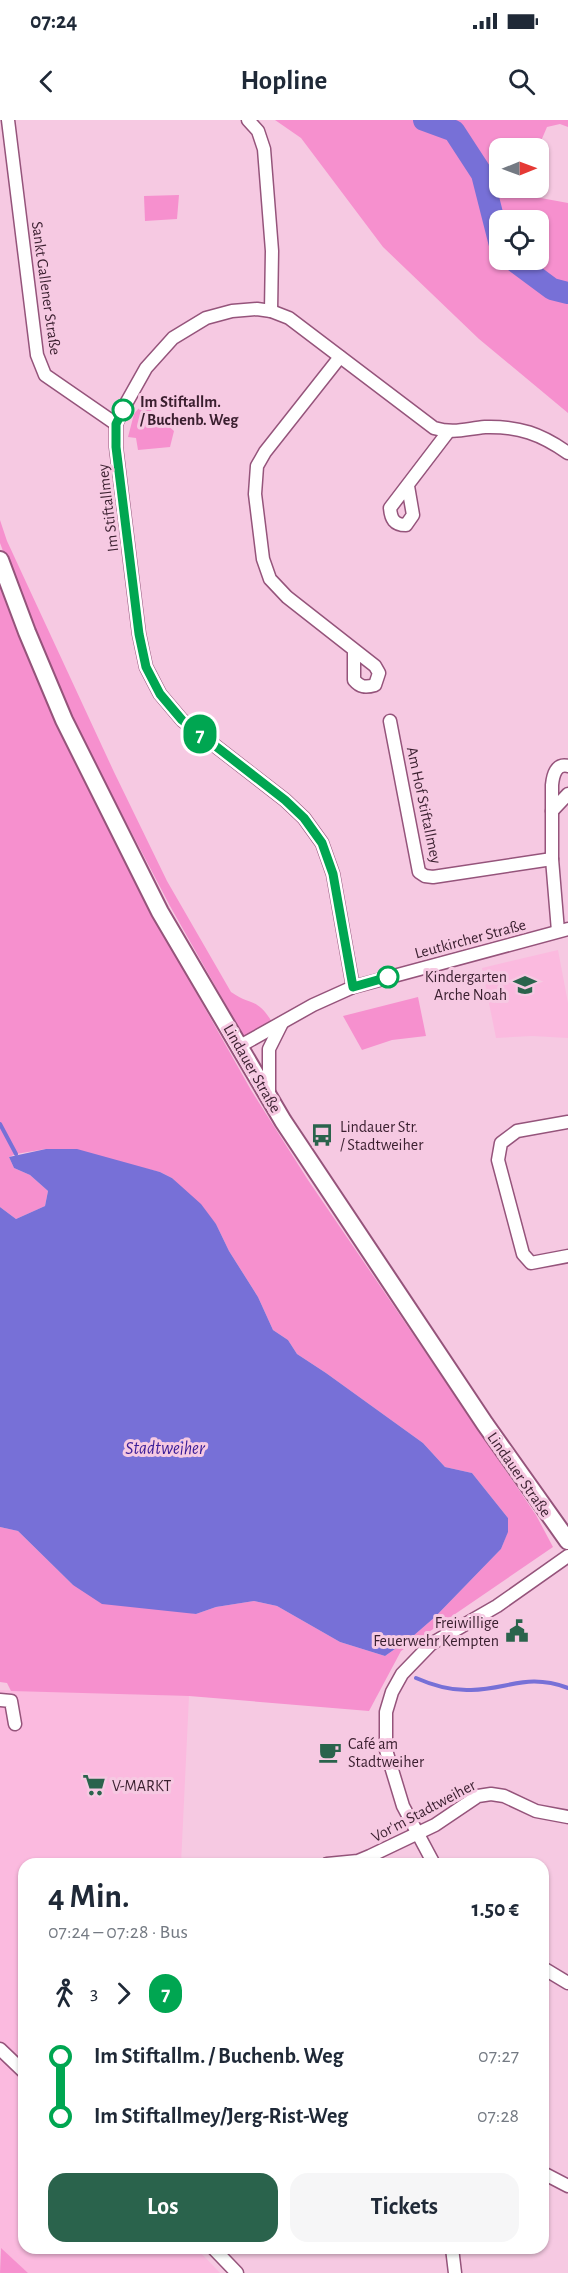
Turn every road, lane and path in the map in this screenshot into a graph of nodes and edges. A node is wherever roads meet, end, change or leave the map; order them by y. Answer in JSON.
{"nodes":[{"id":1,"x":8,"y":120,"type":"edge"},
{"id":2,"x":248,"y":120,"type":"edge"},
{"id":3,"x":271,"y":311,"type":"junction"},
{"id":4,"x":339,"y":357,"type":"junction"},
{"id":5,"x":116,"y":424,"type":"junction"},
{"id":6,"x":448,"y":432,"type":"junction"},
{"id":7,"x":568,"y":453,"type":"edge"},
{"id":8,"x":408,"y":486,"type":"dead end"},
{"id":9,"x":0,"y":560,"type":"edge"},
{"id":10,"x":354,"y":651,"type":"dead end"},
{"id":11,"x":390,"y":721,"type":"dead end"},
{"id":12,"x":568,"y":766,"type":"edge"},
{"id":13,"x":568,"y":794,"type":"edge"},
{"id":14,"x":552,"y":811,"type":"junction"},
{"id":15,"x":552,"y":859,"type":"junction"},
{"id":16,"x":563,"y":930,"type":"edge"},
{"id":17,"x":353,"y":987,"type":"junction"},
{"id":18,"x":283,"y":1022,"type":"junction"},
{"id":19,"x":240,"y":1046,"type":"junction"},
{"id":20,"x":269,"y":1096,"type":"junction"},
{"id":21,"x":568,"y":1122,"type":"edge"},
{"id":22,"x":568,"y":1256,"type":"edge"},
{"id":23,"x":568,"y":1541,"type":"edge"},
{"id":24,"x":568,"y":1556,"type":"edge"},
{"id":25,"x":0,"y":1700,"type":"edge"},
{"id":26,"x":15,"y":1724,"type":"dead end"},
{"id":27,"x":568,"y":1817,"type":"edge"},
{"id":28,"x":416,"y":1835,"type":"junction"},
{"id":29,"x":365,"y":1858,"type":"edge"},
{"id":30,"x":430,"y":1858,"type":"edge"},
{"id":31,"x":549,"y":1972,"type":"edge"},
{"id":32,"x":568,"y":1983,"type":"edge"},
{"id":33,"x":0,"y":2049,"type":"edge"},
{"id":34,"x":18,"y":2066,"type":"edge"},
{"id":35,"x":549,"y":2177,"type":"edge"},
{"id":36,"x":568,"y":2186,"type":"edge"},
{"id":37,"x":219,"y":2254,"type":"edge"},
{"id":38,"x":453,"y":2254,"type":"edge"},
{"id":39,"x":237,"y":2273,"type":"edge"},
{"id":40,"x":455,"y":2273,"type":"edge"}],
"edges":[{"from":1,"to":5,"type":"street","name":"Sankt Gallener Straße"},
{"from":2,"to":3,"type":"street"},
{"from":3,"to":4,"type":"street"},
{"from":3,"to":5,"type":"street"},
{"from":4,"to":6,"type":"street"},
{"from":4,"to":10,"type":"street"},
{"from":5,"to":17,"type":"street","name":"Im Stiftallmey"},
{"from":6,"to":7,"type":"street"},
{"from":6,"to":8,"type":"street"},
{"from":9,"to":19,"type":"main road","name":"Lindauer Straße"},
{"from":11,"to":15,"type":"street","name":"Am Hof Stiftallmey"},
{"from":12,"to":14,"type":"street"},
{"from":13,"to":14,"type":"street"},
{"from":14,"to":15,"type":"street"},
{"from":15,"to":16,"type":"street"},
{"from":16,"to":17,"type":"street","name":"Leutkircher Straße"},
{"from":17,"to":18,"type":"street","name":"Leutkircher Straße"},
{"from":18,"to":19,"type":"street","name":"Leutkircher Straße"},
{"from":18,"to":20,"type":"street"},
{"from":19,"to":20,"type":"main road","name":"Lindauer Straße"},
{"from":20,"to":23,"type":"main road","name":"Lindauer Straße"},
{"from":21,"to":22,"type":"street"},
{"from":24,"to":28,"type":"street"},
{"from":25,"to":26,"type":"street"},
{"from":27,"to":28,"type":"street","name":"Vor'm Stadtweiher"},
{"from":28,"to":29,"type":"street","name":"Vor'm Stadtweiher"},
{"from":28,"to":30,"type":"street"},
{"from":31,"to":32,"type":"street"},
{"from":33,"to":34,"type":"street"},
{"from":35,"to":36,"type":"street"},
{"from":37,"to":39,"type":"street"},
{"from":38,"to":40,"type":"street"}]}
